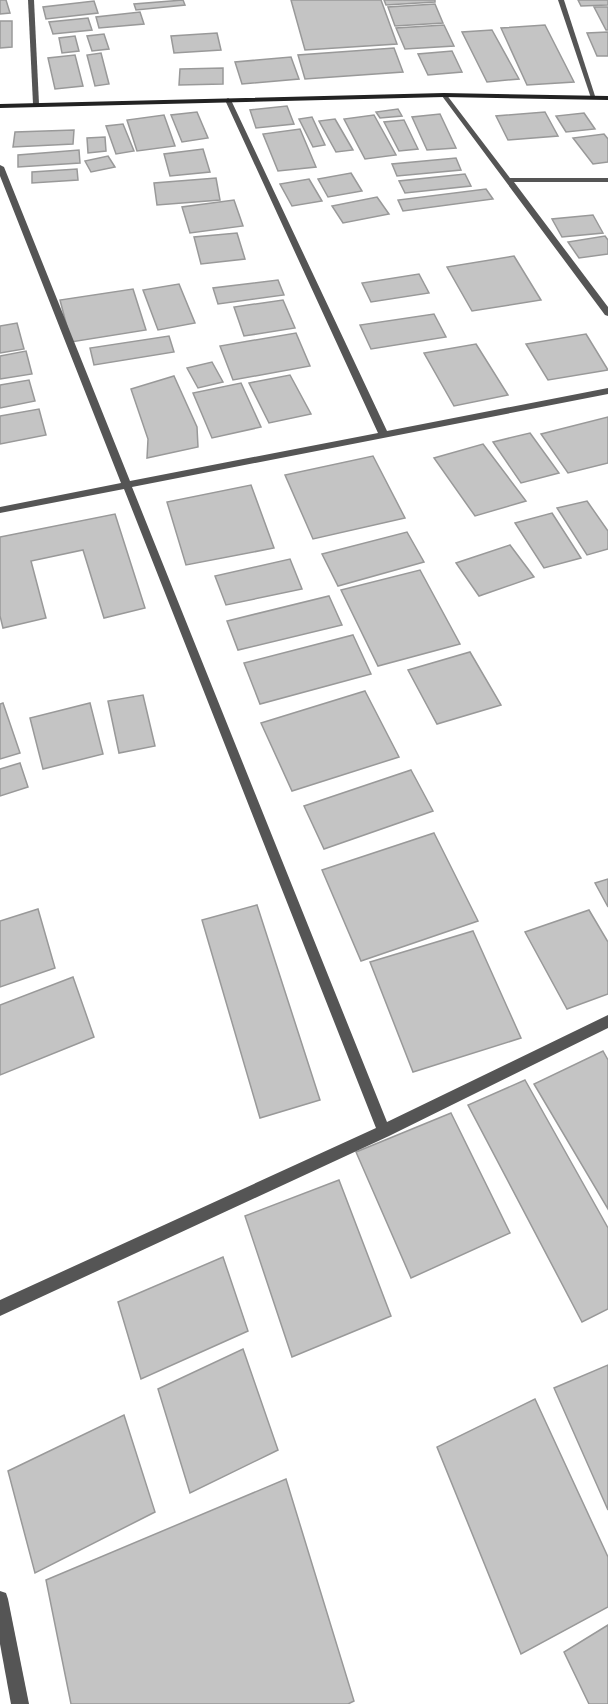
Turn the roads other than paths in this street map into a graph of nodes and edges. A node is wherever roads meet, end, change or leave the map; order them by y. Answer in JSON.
{"nodes":[{"id":1,"x":31,"y":0,"type":"edge"},
{"id":2,"x":561,"y":0,"type":"edge"},
{"id":3,"x":444,"y":95,"type":"junction"},
{"id":4,"x":594,"y":98,"type":"junction"},
{"id":5,"x":608,"y":98,"type":"edge"},
{"id":6,"x":228,"y":100,"type":"junction"},
{"id":7,"x":36,"y":104,"type":"junction"},
{"id":8,"x":0,"y":106,"type":"edge"},
{"id":9,"x":0,"y":167,"type":"edge"},
{"id":10,"x":508,"y":180,"type":"junction"},
{"id":11,"x":608,"y":180,"type":"edge"},
{"id":12,"x":608,"y":313,"type":"edge"},
{"id":13,"x":608,"y":391,"type":"edge"},
{"id":14,"x":384,"y":435,"type":"junction"},
{"id":15,"x":127,"y":485,"type":"junction"},
{"id":16,"x":0,"y":510,"type":"edge"},
{"id":17,"x":608,"y":1021,"type":"edge"},
{"id":18,"x":384,"y":1131,"type":"junction"},
{"id":19,"x":0,"y":1308,"type":"edge"},
{"id":20,"x":0,"y":1599,"type":"edge"},
{"id":21,"x":20,"y":1704,"type":"edge"}],
"edges":[{"from":1,"to":7,"type":"street"},
{"from":2,"to":4,"type":"street"},
{"from":3,"to":4,"type":"street"},
{"from":3,"to":6,"type":"street"},
{"from":3,"to":10,"type":"street"},
{"from":4,"to":5,"type":"street"},
{"from":6,"to":7,"type":"street"},
{"from":6,"to":14,"type":"street"},
{"from":7,"to":8,"type":"street"},
{"from":9,"to":15,"type":"street"},
{"from":10,"to":11,"type":"street"},
{"from":10,"to":12,"type":"street"},
{"from":13,"to":14,"type":"street"},
{"from":14,"to":15,"type":"street"},
{"from":15,"to":16,"type":"street"},
{"from":15,"to":18,"type":"street"},
{"from":17,"to":18,"type":"street"},
{"from":18,"to":19,"type":"street"},
{"from":20,"to":21,"type":"street"}]}
